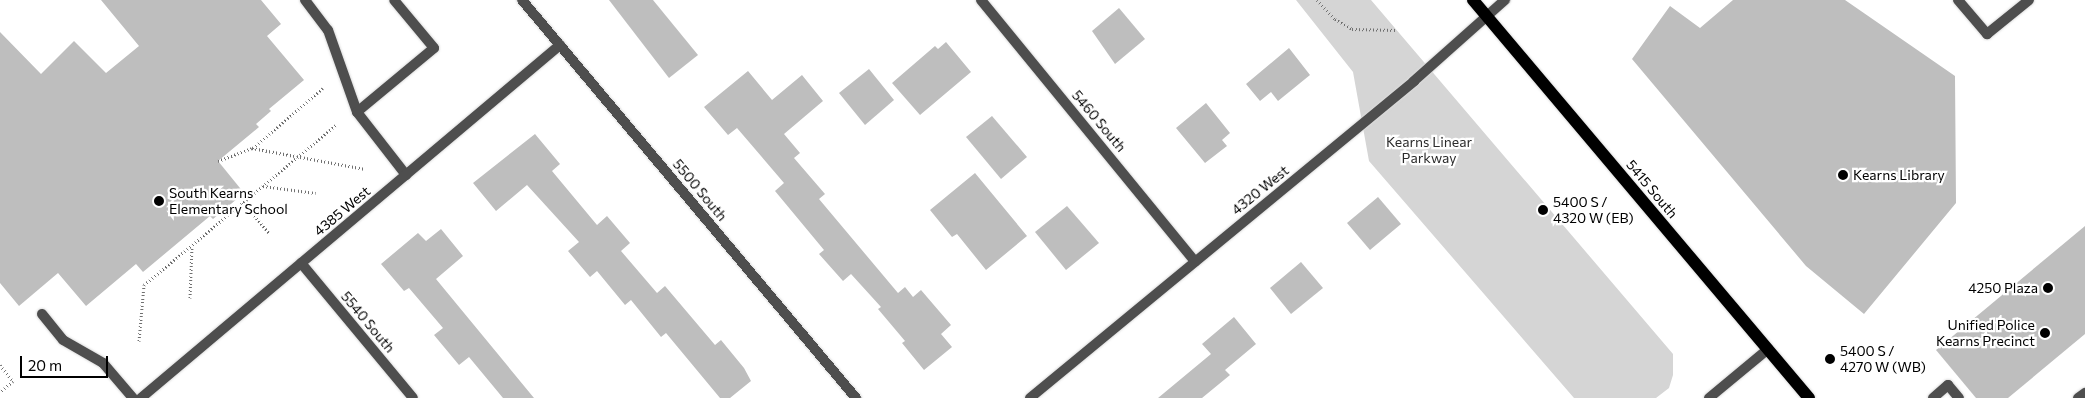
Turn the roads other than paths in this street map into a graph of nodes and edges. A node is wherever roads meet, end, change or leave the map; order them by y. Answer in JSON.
{"nodes":[{"id":1,"x":305,"y":0,"type":"edge"},
{"id":2,"x":394,"y":0,"type":"edge"},
{"id":3,"x":522,"y":0,"type":"edge"},
{"id":4,"x":981,"y":0,"type":"edge"},
{"id":5,"x":1473,"y":0,"type":"edge"},
{"id":6,"x":1505,"y":0,"type":"edge"},
{"id":7,"x":1958,"y":0,"type":"edge"},
{"id":8,"x":2029,"y":0,"type":"edge"},
{"id":9,"x":1486,"y":16,"type":"junction"},
{"id":10,"x":560,"y":45,"type":"junction"},
{"id":11,"x":357,"y":112,"type":"junction"},
{"id":12,"x":406,"y":175,"type":"junction"},
{"id":13,"x":1195,"y":261,"type":"junction"},
{"id":14,"x":301,"y":263,"type":"junction"},
{"id":15,"x":42,"y":314,"type":"dead end"},
{"id":16,"x":1768,"y":350,"type":"junction"},
{"id":17,"x":2085,"y":392,"type":"edge"},
{"id":18,"x":133,"y":398,"type":"edge"},
{"id":19,"x":141,"y":398,"type":"edge"},
{"id":20,"x":413,"y":398,"type":"edge"},
{"id":21,"x":856,"y":398,"type":"edge"},
{"id":22,"x":1030,"y":398,"type":"edge"},
{"id":23,"x":1710,"y":398,"type":"edge"},
{"id":24,"x":1809,"y":398,"type":"edge"},
{"id":25,"x":1933,"y":398,"type":"edge"},
{"id":26,"x":1959,"y":398,"type":"edge"},
{"id":27,"x":2078,"y":398,"type":"edge"}],
"edges":[{"from":1,"to":11,"type":"street"},
{"from":2,"to":11,"type":"street"},
{"from":3,"to":10,"type":"street","name":"5500 South"},
{"from":4,"to":13,"type":"street","name":"5460 South"},
{"from":5,"to":9,"type":"main road","name":"5415 South"},
{"from":6,"to":9,"type":"street","name":"4320 West"},
{"from":7,"to":8,"type":"street"},
{"from":9,"to":13,"type":"street","name":"4320 West"},
{"from":9,"to":16,"type":"main road","name":"5415 South"},
{"from":10,"to":12,"type":"street","name":"4385 West"},
{"from":10,"to":21,"type":"street","name":"5500 South"},
{"from":11,"to":12,"type":"street"},
{"from":12,"to":14,"type":"street","name":"4385 West"},
{"from":13,"to":22,"type":"street","name":"4320 West"},
{"from":14,"to":19,"type":"street","name":"4385 West"},
{"from":14,"to":20,"type":"street","name":"5540 South"},
{"from":15,"to":18,"type":"street"},
{"from":16,"to":23,"type":"street"},
{"from":16,"to":24,"type":"main road","name":"5415 South"},
{"from":17,"to":27,"type":"street"},
{"from":25,"to":26,"type":"street"}]}
